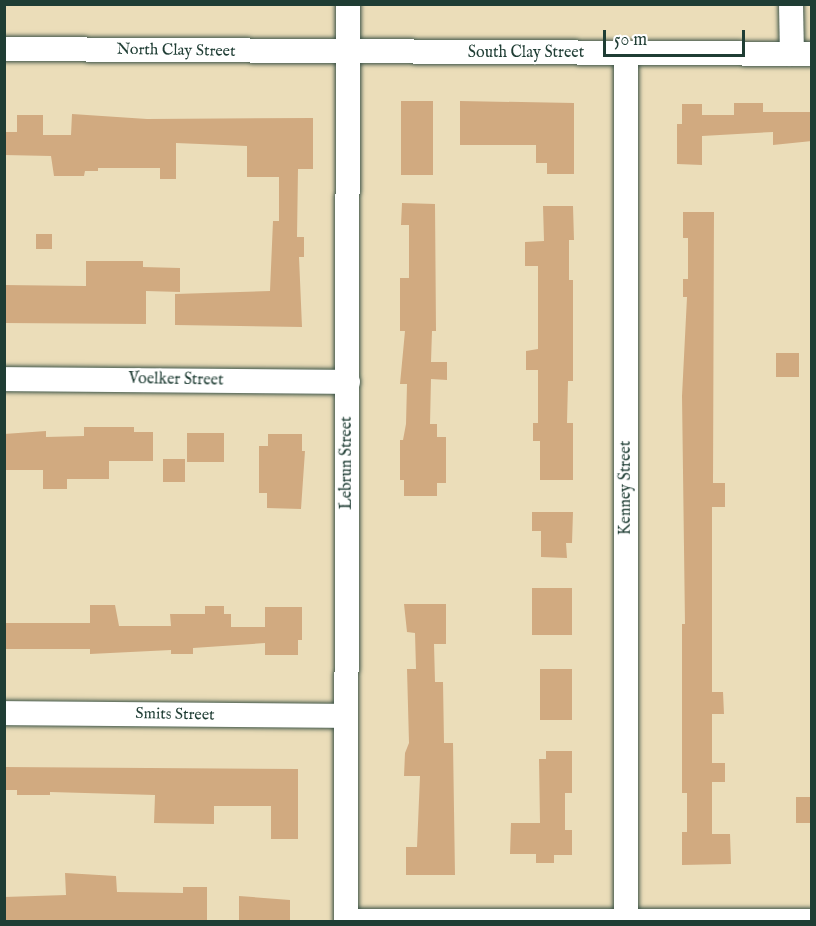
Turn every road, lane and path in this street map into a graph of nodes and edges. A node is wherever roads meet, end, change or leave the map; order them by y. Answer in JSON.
{"nodes":[{"id":1,"x":348,"y":4,"type":"edge"},
{"id":2,"x":791,"y":4,"type":"edge"},
{"id":3,"x":4,"y":49,"type":"edge"},
{"id":4,"x":348,"y":52,"type":"junction"},
{"id":5,"x":626,"y":54,"type":"junction"},
{"id":6,"x":802,"y":54,"type":"edge"},
{"id":7,"x":4,"y":379,"type":"edge"},
{"id":8,"x":348,"y":382,"type":"junction"},
{"id":9,"x":4,"y":713,"type":"edge"},
{"id":10,"x":346,"y":716,"type":"junction"},
{"id":11,"x":346,"y":921,"type":"edge"},
{"id":12,"x":626,"y":921,"type":"edge"},
{"id":13,"x":812,"y":921,"type":"edge"}],
"edges":[{"from":1,"to":4,"type":"street","name":"Lebrun Street"},
{"from":2,"to":6,"type":"street"},
{"from":3,"to":4,"type":"street","name":"North Clay Street"},
{"from":4,"to":5,"type":"street","name":"South Clay Street"},
{"from":4,"to":8,"type":"street","name":"Lebrun Street"},
{"from":5,"to":6,"type":"street","name":"South Clay Street"},
{"from":5,"to":12,"type":"street","name":"Kenney Street"},
{"from":7,"to":8,"type":"street","name":"Voelker Street"},
{"from":8,"to":10,"type":"street","name":"Lebrun Street"},
{"from":9,"to":10,"type":"street","name":"Smits Street"},
{"from":10,"to":11,"type":"street","name":"Lebrun Street"},
{"from":11,"to":12,"type":"street"},
{"from":12,"to":13,"type":"street"}]}
